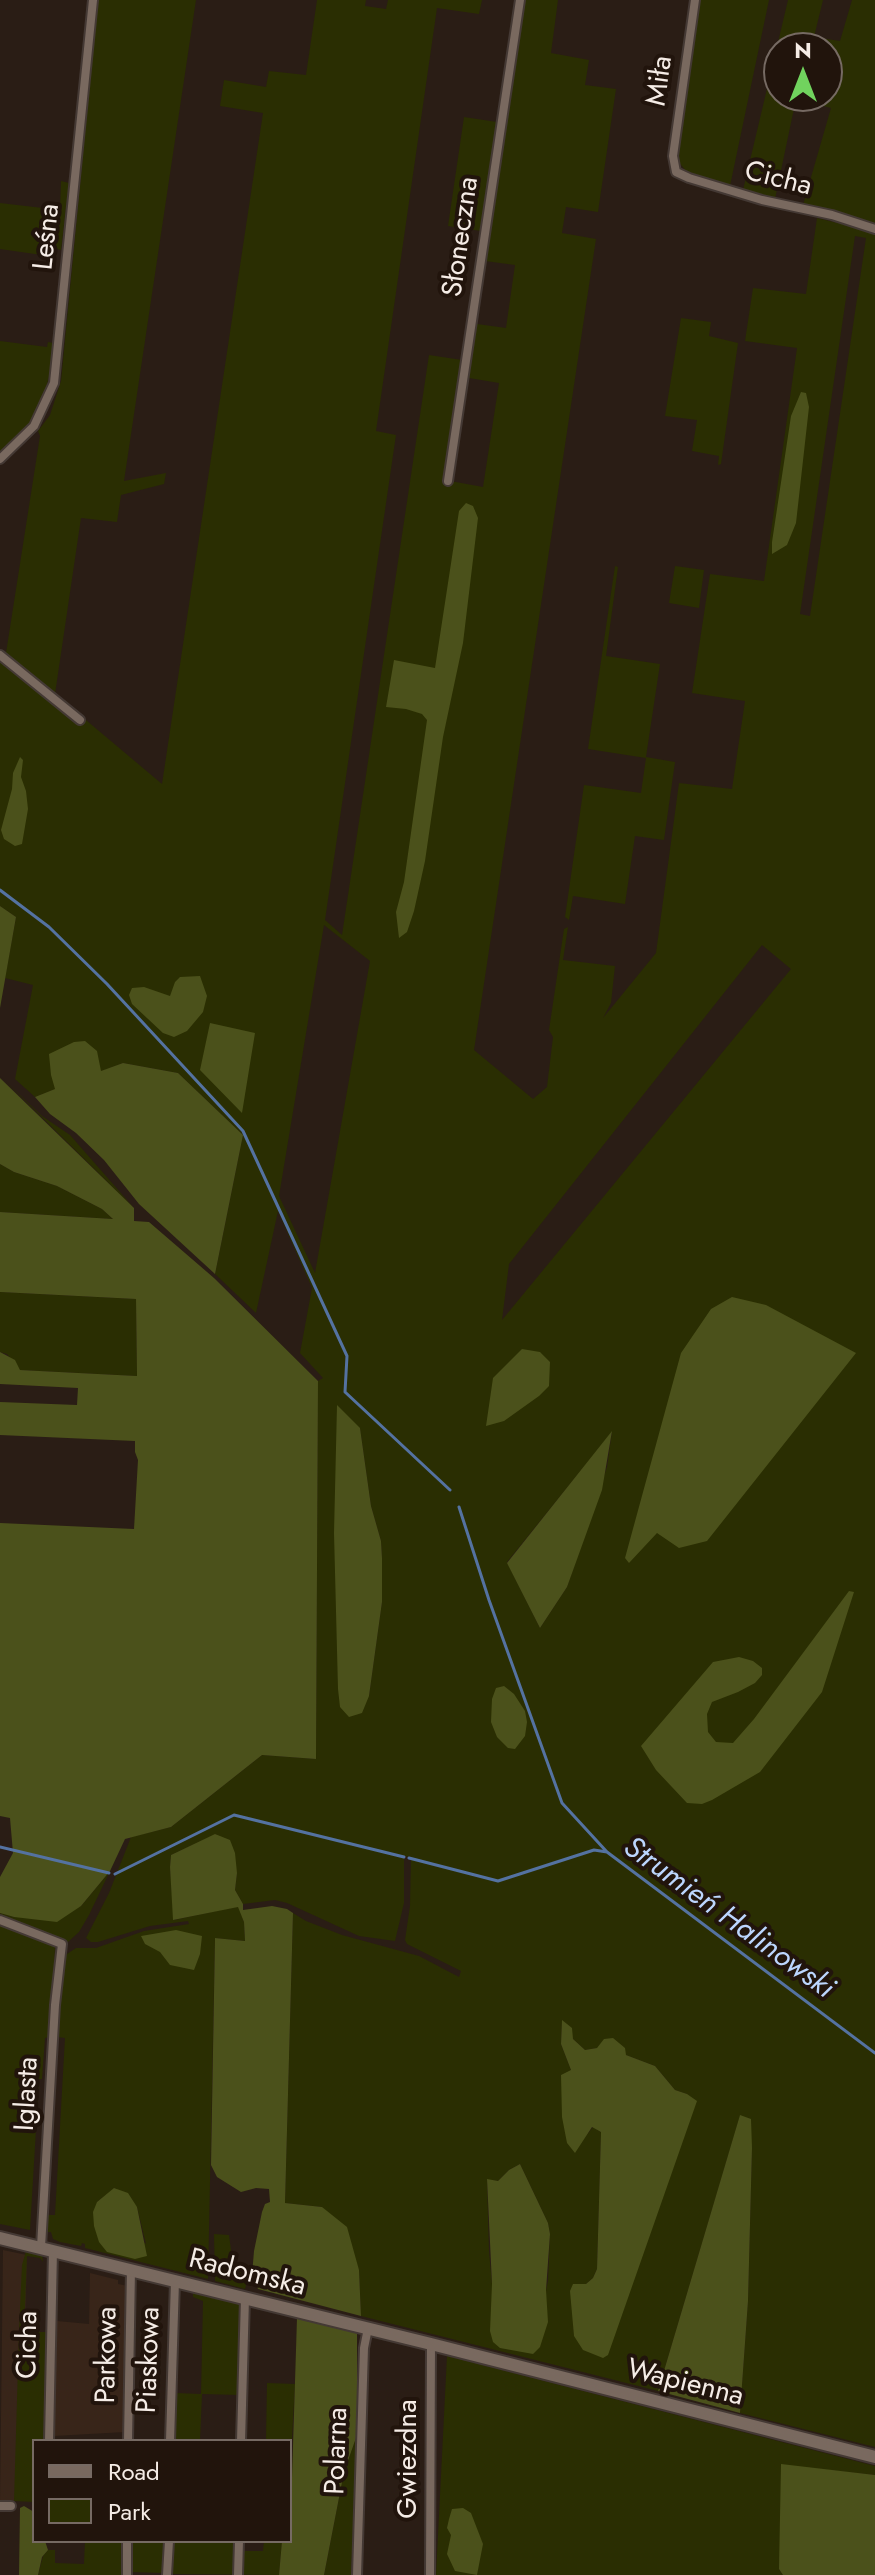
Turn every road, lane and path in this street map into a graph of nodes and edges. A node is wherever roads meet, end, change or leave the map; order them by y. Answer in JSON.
{"nodes":[{"id":1,"x":93,"y":0,"type":"edge"},
{"id":2,"x":520,"y":0,"type":"edge"},
{"id":3,"x":695,"y":0,"type":"edge"},
{"id":4,"x":673,"y":168,"type":"joint"},
{"id":5,"x":875,"y":229,"type":"edge"},
{"id":6,"x":0,"y":459,"type":"edge"},
{"id":7,"x":448,"y":481,"type":"dead end"},
{"id":8,"x":0,"y":655,"type":"edge"},
{"id":9,"x":80,"y":720,"type":"dead end"},
{"id":10,"x":0,"y":1920,"type":"edge"},
{"id":11,"x":0,"y":2238,"type":"edge"},
{"id":12,"x":47,"y":2248,"type":"junction"},
{"id":13,"x":131,"y":2269,"type":"junction"},
{"id":14,"x":175,"y":2281,"type":"junction"},
{"id":15,"x":245,"y":2298,"type":"junction"},
{"id":16,"x":368,"y":2328,"type":"junction"},
{"id":17,"x":431,"y":2344,"type":"junction"},
{"id":18,"x":482,"y":2357,"type":"joint"},
{"id":19,"x":49,"y":2439,"type":"edge"},
{"id":20,"x":128,"y":2439,"type":"edge"},
{"id":21,"x":170,"y":2439,"type":"edge"},
{"id":22,"x":241,"y":2439,"type":"edge"},
{"id":23,"x":875,"y":2457,"type":"edge"},
{"id":24,"x":0,"y":2506,"type":"edge"},
{"id":25,"x":11,"y":2506,"type":"dead end"},
{"id":26,"x":127,"y":2543,"type":"edge"},
{"id":27,"x":169,"y":2543,"type":"edge"},
{"id":28,"x":239,"y":2543,"type":"edge"},
{"id":29,"x":127,"y":2575,"type":"edge"},
{"id":30,"x":167,"y":2575,"type":"edge"},
{"id":31,"x":238,"y":2575,"type":"edge"},
{"id":32,"x":357,"y":2575,"type":"edge"},
{"id":33,"x":430,"y":2575,"type":"edge"}],
"edges":[{"from":1,"to":6,"type":"street","name":"Leśna"},
{"from":2,"to":7,"type":"street","name":"Słoneczna"},
{"from":3,"to":4,"type":"street","name":"Miła"},
{"from":4,"to":5,"type":"street","name":"Cicha"},
{"from":8,"to":9,"type":"street"},
{"from":10,"to":12,"type":"street","name":"Iglasta"},
{"from":11,"to":12,"type":"street","name":"Radomska"},
{"from":12,"to":13,"type":"street","name":"Radomska"},
{"from":12,"to":19,"type":"street","name":"Cicha"},
{"from":13,"to":14,"type":"street","name":"Radomska"},
{"from":13,"to":20,"type":"street","name":"Parkowa"},
{"from":14,"to":15,"type":"street","name":"Radomska"},
{"from":14,"to":21,"type":"street","name":"Piaskowa"},
{"from":15,"to":16,"type":"street","name":"Radomska"},
{"from":15,"to":22,"type":"street"},
{"from":16,"to":17,"type":"street","name":"Radomska"},
{"from":16,"to":32,"type":"street","name":"Polarna"},
{"from":17,"to":18,"type":"street","name":"Radomska"},
{"from":17,"to":33,"type":"street","name":"Gwiezdna"},
{"from":18,"to":23,"type":"street","name":"Wapienna"},
{"from":24,"to":25,"type":"street"},
{"from":26,"to":29,"type":"street"},
{"from":27,"to":30,"type":"street"},
{"from":28,"to":31,"type":"street"}]}
